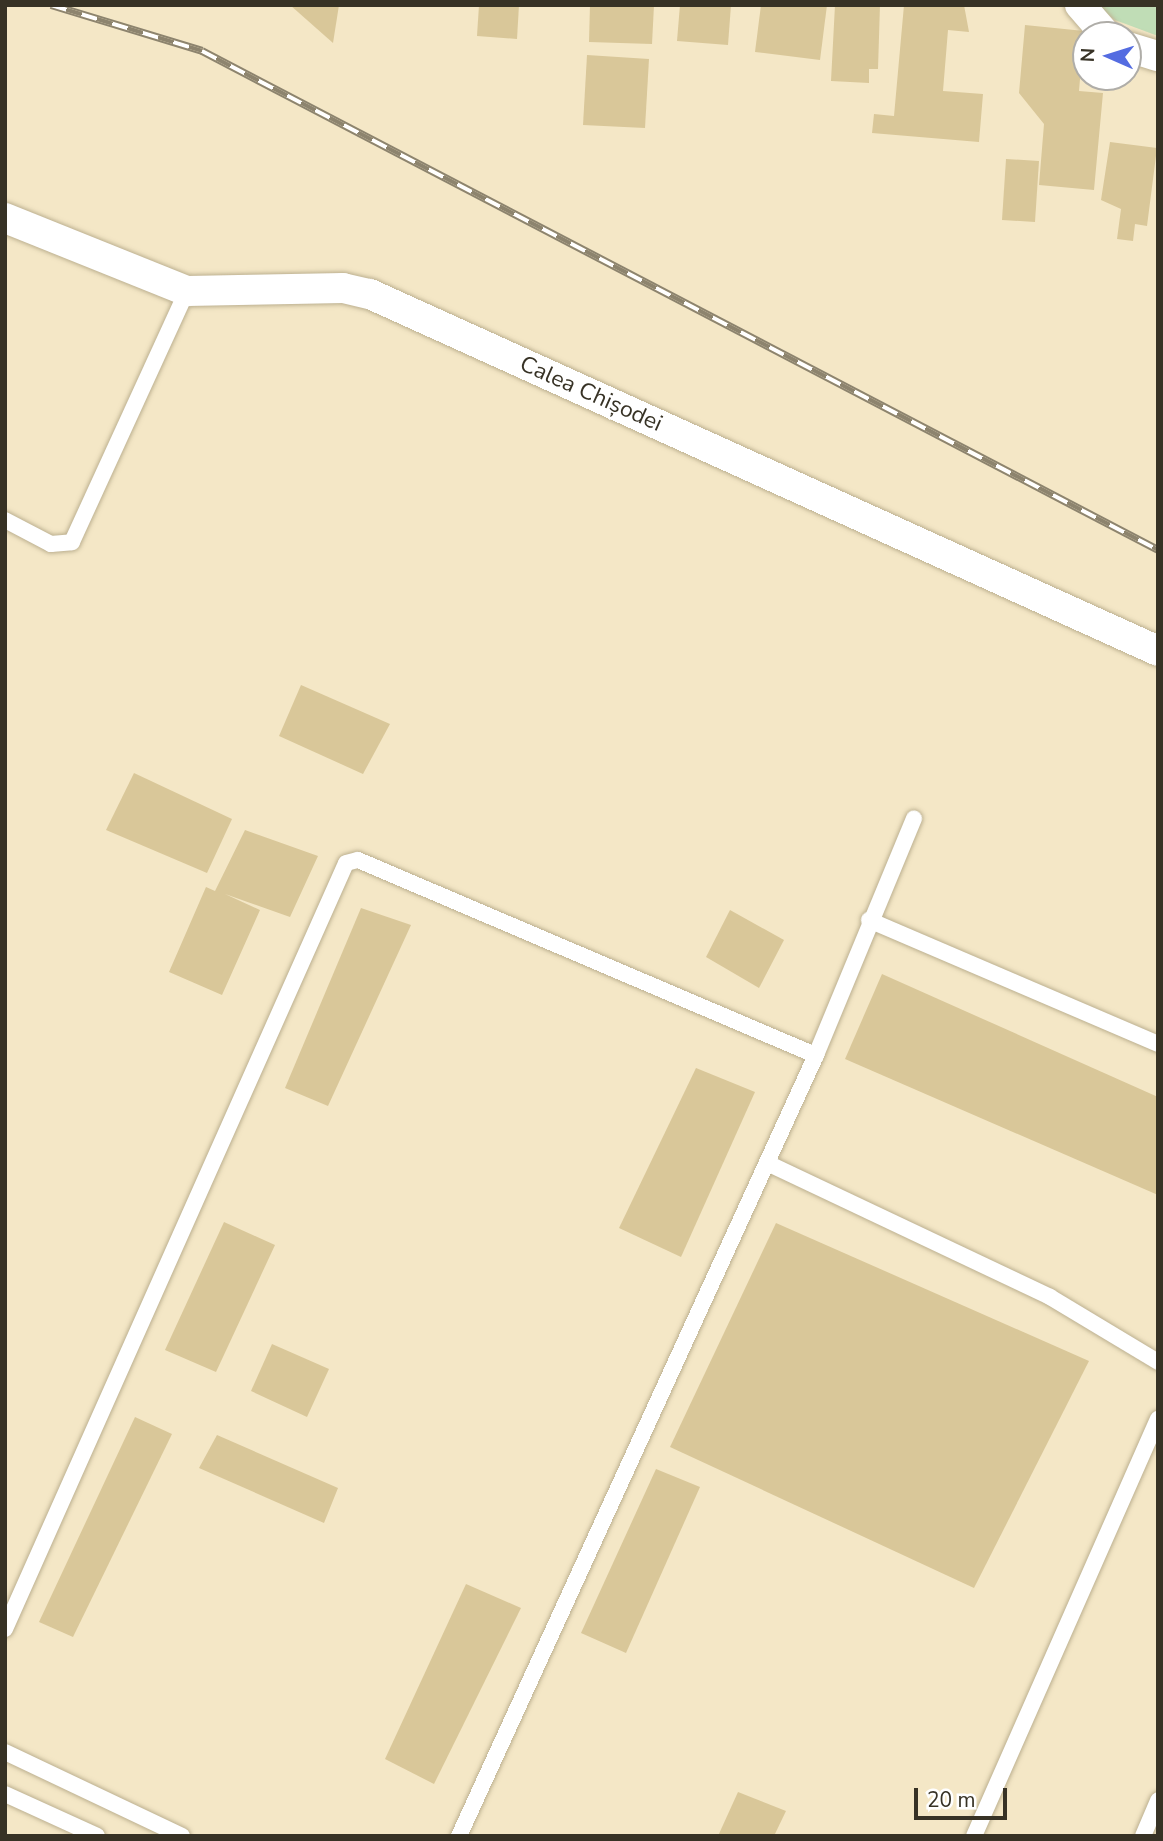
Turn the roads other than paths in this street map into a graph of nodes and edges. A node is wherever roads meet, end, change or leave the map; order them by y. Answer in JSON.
{"nodes":[{"id":1,"x":1080,"y":5,"type":"edge"},
{"id":2,"x":1094,"y":21,"type":"edge"},
{"id":3,"x":5,"y":218,"type":"edge"},
{"id":4,"x":187,"y":291,"type":"junction"},
{"id":5,"x":5,"y":520,"type":"edge"},
{"id":6,"x":1158,"y":652,"type":"edge"},
{"id":7,"x":914,"y":818,"type":"dead end"},
{"id":8,"x":869,"y":920,"type":"junction"},
{"id":9,"x":1158,"y":1044,"type":"edge"},
{"id":10,"x":816,"y":1055,"type":"junction"},
{"id":11,"x":767,"y":1163,"type":"junction"},
{"id":12,"x":1158,"y":1362,"type":"edge"},
{"id":13,"x":1158,"y":1419,"type":"edge"},
{"id":14,"x":5,"y":1629,"type":"edge"},
{"id":15,"x":5,"y":1752,"type":"edge"},
{"id":16,"x":5,"y":1794,"type":"edge"},
{"id":17,"x":1158,"y":1800,"type":"edge"},
{"id":18,"x":97,"y":1836,"type":"edge"},
{"id":19,"x":182,"y":1836,"type":"edge"},
{"id":20,"x":459,"y":1836,"type":"edge"},
{"id":21,"x":974,"y":1836,"type":"edge"},
{"id":22,"x":1143,"y":1836,"type":"edge"}],
"edges":[{"from":1,"to":2,"type":"street"},
{"from":3,"to":4,"type":"street","name":"Calea Chișodei"},
{"from":4,"to":5,"type":"lane"},
{"from":4,"to":6,"type":"street","name":"Calea Chișodei"},
{"from":7,"to":8,"type":"lane"},
{"from":8,"to":9,"type":"lane"},
{"from":8,"to":10,"type":"lane"},
{"from":10,"to":11,"type":"lane"},
{"from":10,"to":14,"type":"lane"},
{"from":11,"to":12,"type":"lane"},
{"from":11,"to":20,"type":"lane"},
{"from":13,"to":21,"type":"lane"},
{"from":15,"to":19,"type":"lane"},
{"from":16,"to":18,"type":"lane"},
{"from":17,"to":22,"type":"lane"}]}
